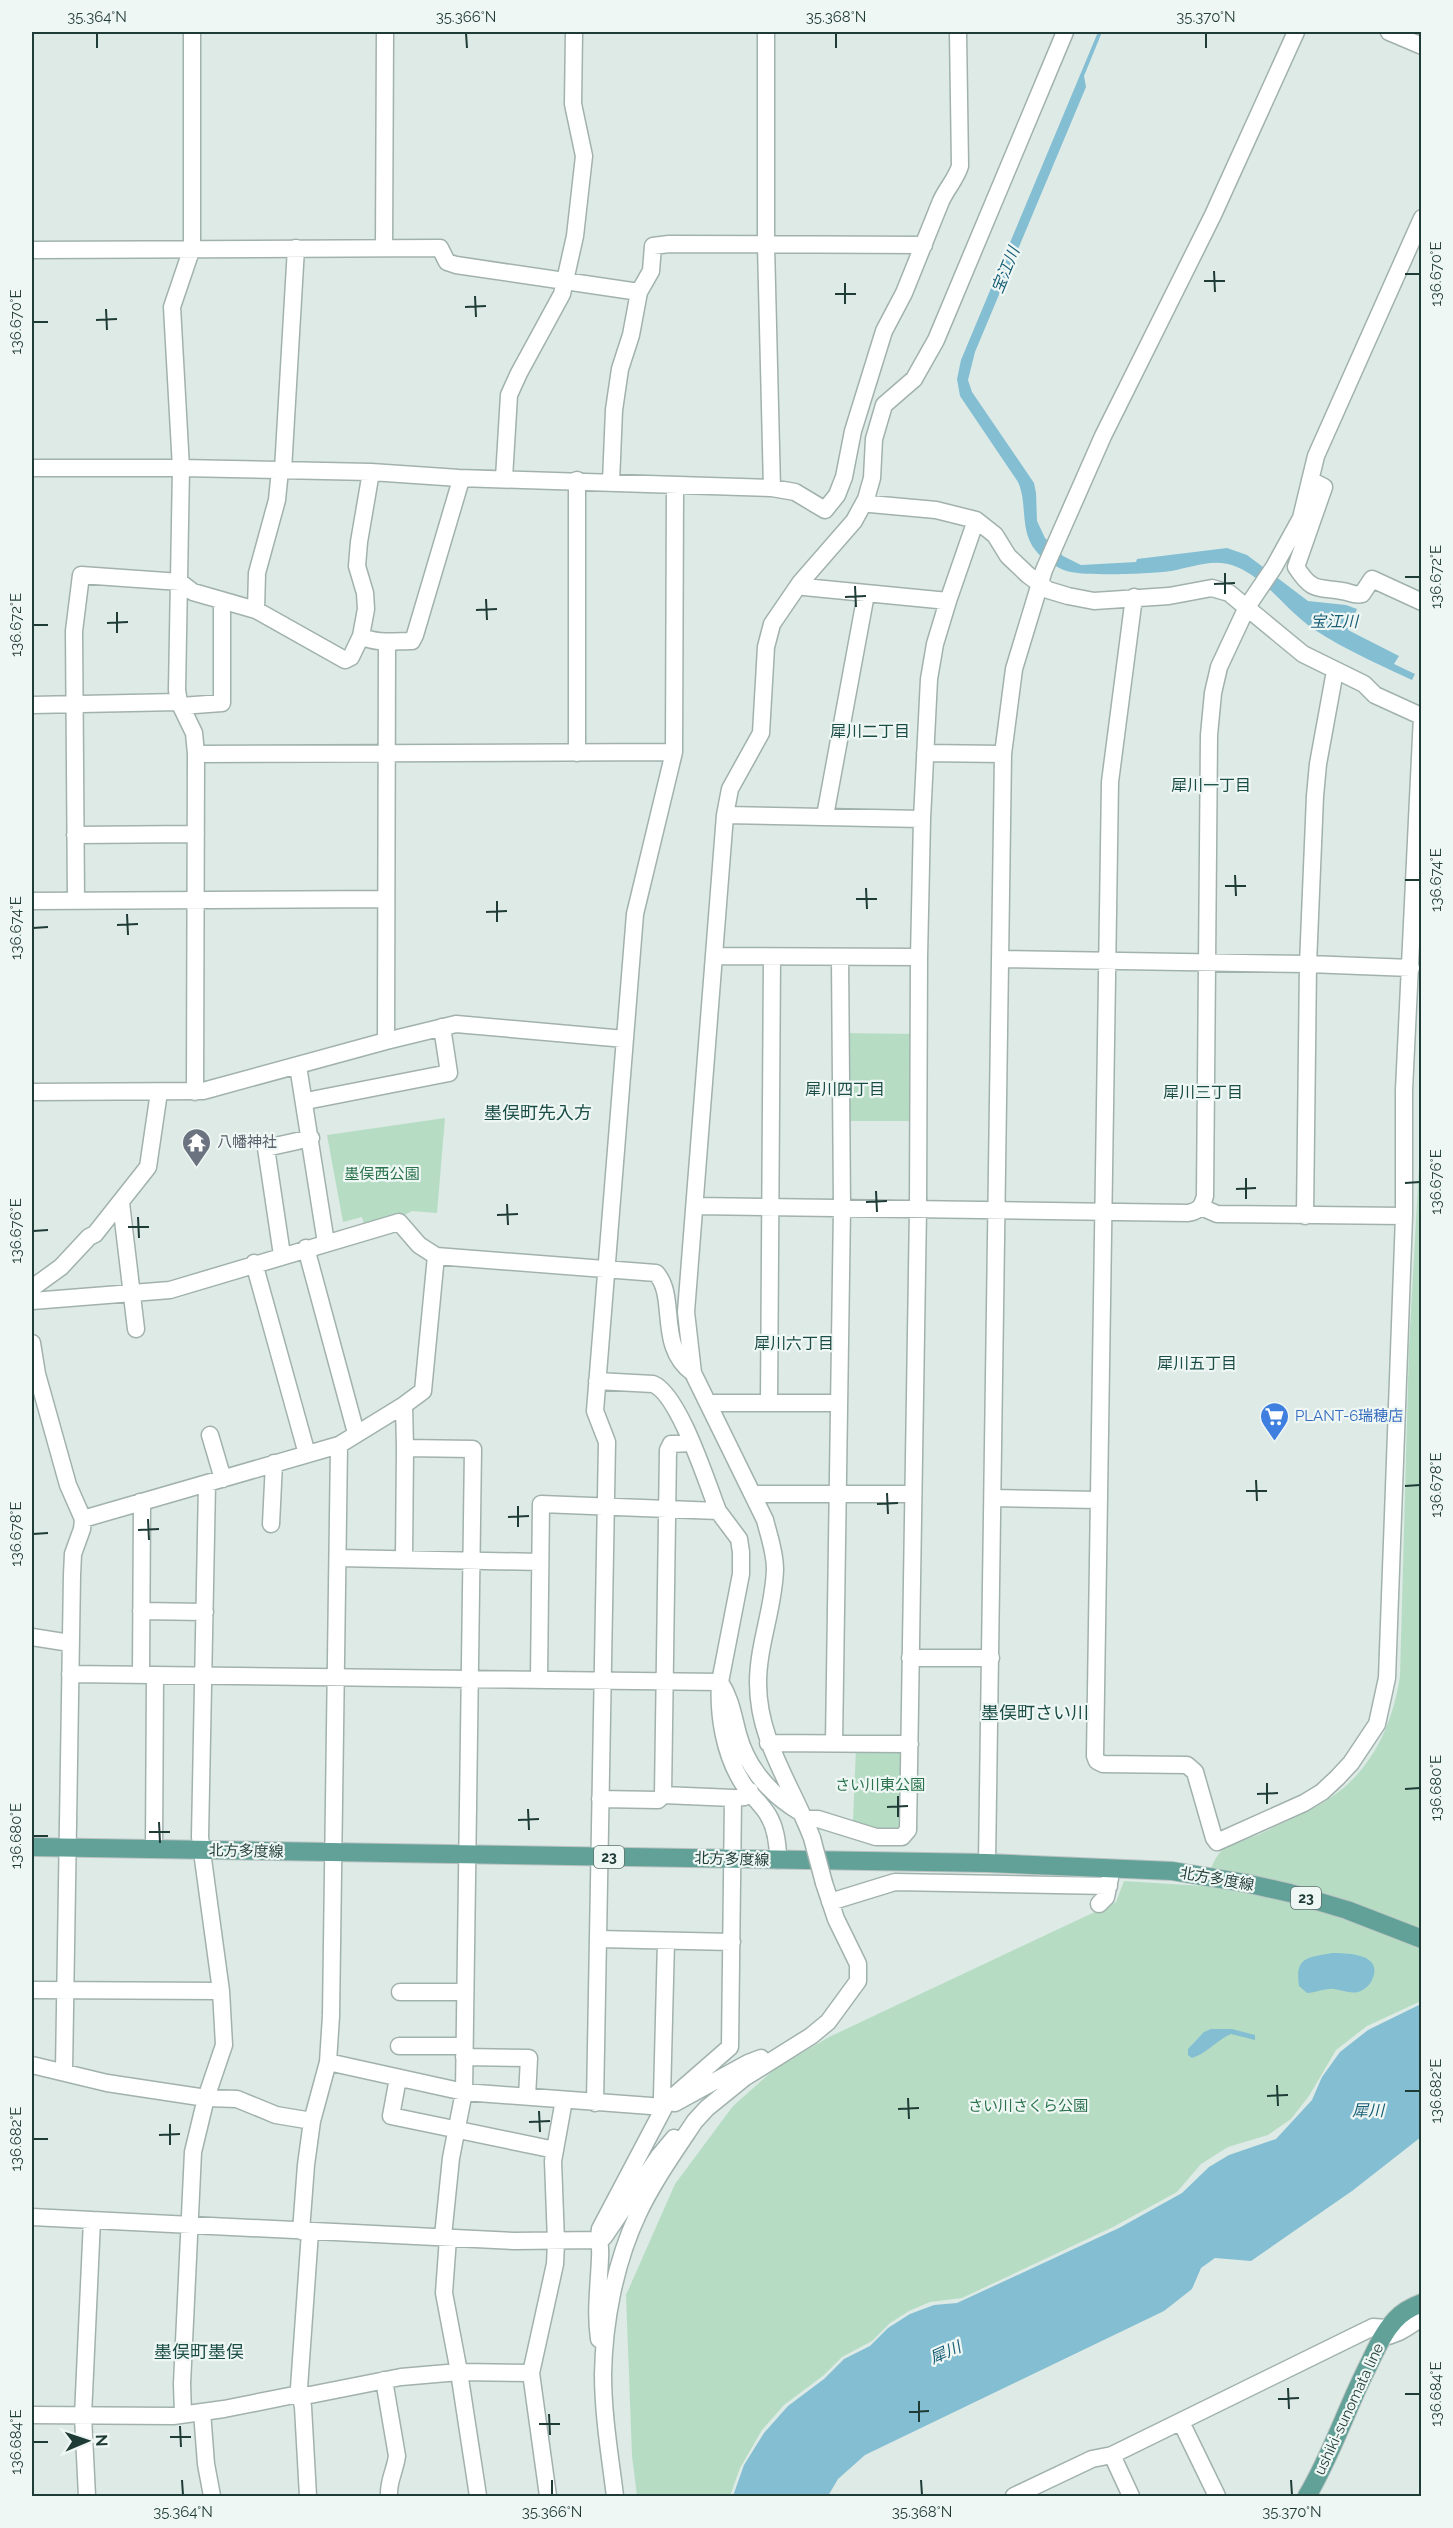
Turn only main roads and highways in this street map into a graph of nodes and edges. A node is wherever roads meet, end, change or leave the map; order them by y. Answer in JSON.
{"nodes":[{"id":1,"x":32,"y":1847,"type":"edge"},
{"id":2,"x":1422,"y":1939,"type":"edge"},
{"id":3,"x":1422,"y":2303,"type":"edge"},
{"id":4,"x":1307,"y":2496,"type":"edge"}],
"edges":[{"from":1,"to":2,"type":"main road","name":"北方多度線","number":"23"},
{"from":3,"to":4,"type":"main road","name":"ushiki-sunomata line"}]}
